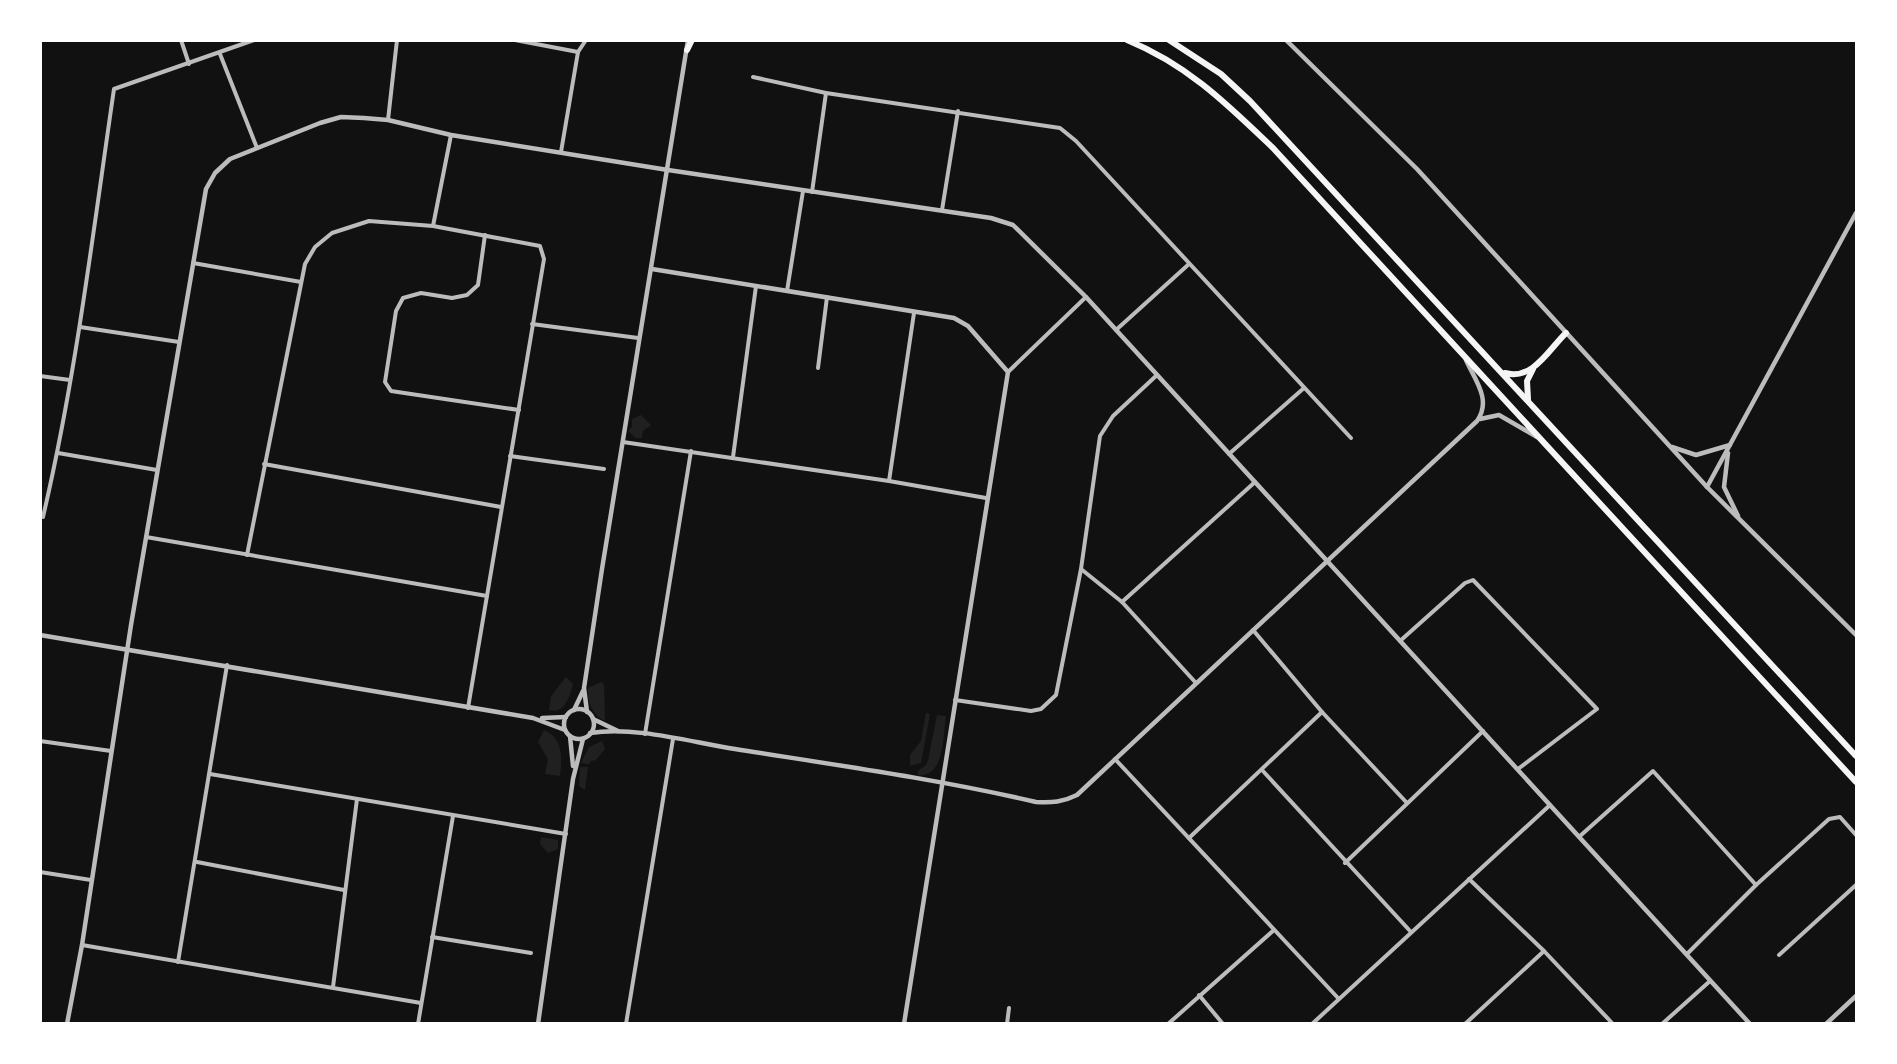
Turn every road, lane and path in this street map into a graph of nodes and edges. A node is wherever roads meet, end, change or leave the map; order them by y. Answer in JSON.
{"nodes":[{"id":1,"x":181,"y":40,"type":"edge"},
{"id":2,"x":254,"y":40,"type":"edge"},
{"id":3,"x":397,"y":40,"type":"edge"},
{"id":4,"x":515,"y":40,"type":"edge"},
{"id":5,"x":586,"y":40,"type":"edge"},
{"id":6,"x":689,"y":40,"type":"edge"},
{"id":7,"x":1128,"y":40,"type":"edge"},
{"id":8,"x":1169,"y":40,"type":"edge"},
{"id":9,"x":1286,"y":40,"type":"edge"},
{"id":10,"x":687,"y":50,"type":"joint"},
{"id":11,"x":578,"y":52,"type":"junction"},
{"id":12,"x":220,"y":54,"type":"junction"},
{"id":13,"x":189,"y":64,"type":"junction"},
{"id":14,"x":753,"y":77,"type":"dead end"},
{"id":15,"x":826,"y":93,"type":"junction"},
{"id":16,"x":958,"y":111,"type":"junction"},
{"id":17,"x":388,"y":120,"type":"junction"},
{"id":18,"x":451,"y":135,"type":"junction"},
{"id":19,"x":257,"y":148,"type":"junction"},
{"id":20,"x":561,"y":152,"type":"junction"},
{"id":21,"x":668,"y":170,"type":"junction"},
{"id":22,"x":803,"y":191,"type":"junction"},
{"id":23,"x":812,"y":192,"type":"junction"},
{"id":24,"x":942,"y":210,"type":"junction"},
{"id":25,"x":1857,"y":213,"type":"edge"},
{"id":26,"x":433,"y":226,"type":"junction"},
{"id":27,"x":485,"y":235,"type":"junction"},
{"id":28,"x":193,"y":263,"type":"junction"},
{"id":29,"x":1189,"y":264,"type":"junction"},
{"id":30,"x":652,"y":269,"type":"junction"},
{"id":31,"x":302,"y":282,"type":"junction"},
{"id":32,"x":756,"y":286,"type":"junction"},
{"id":33,"x":787,"y":291,"type":"junction"},
{"id":34,"x":827,"y":297,"type":"junction"},
{"id":35,"x":1086,"y":297,"type":"junction"},
{"id":36,"x":914,"y":313,"type":"junction"},
{"id":37,"x":532,"y":324,"type":"junction"},
{"id":38,"x":80,"y":327,"type":"junction"},
{"id":39,"x":1116,"y":330,"type":"junction"},
{"id":40,"x":1566,"y":333,"type":"junction"},
{"id":41,"x":638,"y":338,"type":"junction"},
{"id":42,"x":179,"y":342,"type":"junction"},
{"id":43,"x":1465,"y":358,"type":"junction"},
{"id":44,"x":818,"y":368,"type":"dead end"},
{"id":45,"x":1533,"y":368,"type":"junction"},
{"id":46,"x":1008,"y":372,"type":"junction"},
{"id":47,"x":1504,"y":373,"type":"junction"},
{"id":48,"x":1157,"y":375,"type":"junction"},
{"id":49,"x":40,"y":376,"type":"edge"},
{"id":50,"x":70,"y":380,"type":"junction"},
{"id":51,"x":1304,"y":388,"type":"junction"},
{"id":52,"x":1529,"y":400,"type":"junction"},
{"id":53,"x":519,"y":410,"type":"junction"},
{"id":54,"x":1478,"y":420,"type":"junction"},
{"id":55,"x":1351,"y":438,"type":"dead end"},
{"id":56,"x":1538,"y":438,"type":"junction"},
{"id":57,"x":623,"y":442,"type":"junction"},
{"id":58,"x":1730,"y":446,"type":"junction"},
{"id":59,"x":1670,"y":447,"type":"junction"},
{"id":60,"x":691,"y":451,"type":"junction"},
{"id":61,"x":58,"y":453,"type":"junction"},
{"id":62,"x":1230,"y":454,"type":"junction"},
{"id":63,"x":510,"y":456,"type":"junction"},
{"id":64,"x":733,"y":457,"type":"junction"},
{"id":65,"x":264,"y":464,"type":"junction"},
{"id":66,"x":604,"y":469,"type":"dead end"},
{"id":67,"x":157,"y":470,"type":"junction"},
{"id":68,"x":889,"y":481,"type":"junction"},
{"id":69,"x":1255,"y":482,"type":"junction"},
{"id":70,"x":1707,"y":487,"type":"junction"},
{"id":71,"x":986,"y":498,"type":"junction"},
{"id":72,"x":501,"y":507,"type":"junction"},
{"id":73,"x":43,"y":517,"type":"dead end"},
{"id":74,"x":1740,"y":521,"type":"junction"},
{"id":75,"x":146,"y":537,"type":"junction"},
{"id":76,"x":247,"y":555,"type":"junction"},
{"id":77,"x":1326,"y":560,"type":"junction"},
{"id":78,"x":1081,"y":569,"type":"junction"},
{"id":79,"x":487,"y":596,"type":"junction"},
{"id":80,"x":1122,"y":602,"type":"junction"},
{"id":81,"x":1253,"y":629,"type":"junction"},
{"id":82,"x":40,"y":635,"type":"edge"},
{"id":83,"x":1857,"y":635,"type":"edge"},
{"id":84,"x":1400,"y":641,"type":"junction"},
{"id":85,"x":127,"y":649,"type":"junction"},
{"id":86,"x":227,"y":665,"type":"junction"},
{"id":87,"x":1196,"y":683,"type":"junction"},
{"id":88,"x":584,"y":688,"type":"junction"},
{"id":89,"x":954,"y":700,"type":"junction"},
{"id":90,"x":468,"y":708,"type":"junction"},
{"id":91,"x":573,"y":711,"type":"junction"},
{"id":92,"x":586,"y":712,"type":"junction"},
{"id":93,"x":1322,"y":712,"type":"junction"},
{"id":94,"x":566,"y":717,"type":"junction"},
{"id":95,"x":533,"y":718,"type":"junction"},
{"id":96,"x":593,"y":719,"type":"junction"},
{"id":97,"x":565,"y":730,"type":"junction"},
{"id":98,"x":1483,"y":731,"type":"junction"},
{"id":99,"x":590,"y":733,"type":"junction"},
{"id":100,"x":624,"y":733,"type":"junction"},
{"id":101,"x":645,"y":735,"type":"junction"},
{"id":102,"x":570,"y":736,"type":"junction"},
{"id":103,"x":583,"y":739,"type":"junction"},
{"id":104,"x":673,"y":739,"type":"junction"},
{"id":105,"x":40,"y":741,"type":"edge"},
{"id":106,"x":111,"y":751,"type":"junction"},
{"id":107,"x":1857,"y":756,"type":"edge"},
{"id":108,"x":1115,"y":759,"type":"junction"},
{"id":109,"x":1518,"y":769,"type":"junction"},
{"id":110,"x":1262,"y":770,"type":"junction"},
{"id":111,"x":210,"y":774,"type":"junction"},
{"id":112,"x":573,"y":779,"type":"junction"},
{"id":113,"x":1857,"y":782,"type":"edge"},
{"id":114,"x":942,"y":783,"type":"junction"},
{"id":115,"x":357,"y":799,"type":"junction"},
{"id":116,"x":1407,"y":803,"type":"junction"},
{"id":117,"x":1551,"y":805,"type":"junction"},
{"id":118,"x":453,"y":816,"type":"junction"},
{"id":119,"x":566,"y":834,"type":"junction"},
{"id":120,"x":1857,"y":835,"type":"edge"},
{"id":121,"x":1580,"y":836,"type":"junction"},
{"id":122,"x":1189,"y":838,"type":"junction"},
{"id":123,"x":197,"y":862,"type":"junction"},
{"id":124,"x":1345,"y":863,"type":"junction"},
{"id":125,"x":40,"y":872,"type":"edge"},
{"id":126,"x":1469,"y":879,"type":"junction"},
{"id":127,"x":91,"y":880,"type":"junction"},
{"id":128,"x":1756,"y":885,"type":"junction"},
{"id":129,"x":1857,"y":885,"type":"edge"},
{"id":130,"x":344,"y":890,"type":"junction"},
{"id":131,"x":1274,"y":930,"type":"junction"},
{"id":132,"x":1411,"y":932,"type":"junction"},
{"id":133,"x":432,"y":937,"type":"junction"},
{"id":134,"x":82,"y":945,"type":"junction"},
{"id":135,"x":1544,"y":951,"type":"junction"},
{"id":136,"x":531,"y":953,"type":"dead end"},
{"id":137,"x":1687,"y":954,"type":"junction"},
{"id":138,"x":1779,"y":955,"type":"dead end"},
{"id":139,"x":178,"y":962,"type":"junction"},
{"id":140,"x":1710,"y":981,"type":"junction"},
{"id":141,"x":333,"y":987,"type":"junction"},
{"id":142,"x":1199,"y":995,"type":"junction"},
{"id":143,"x":1857,"y":996,"type":"edge"},
{"id":144,"x":1338,"y":998,"type":"junction"},
{"id":145,"x":421,"y":1002,"type":"junction"},
{"id":146,"x":1009,"y":1008,"type":"dead end"},
{"id":147,"x":67,"y":1023,"type":"edge"},
{"id":148,"x":418,"y":1023,"type":"edge"},
{"id":149,"x":538,"y":1023,"type":"edge"},
{"id":150,"x":626,"y":1023,"type":"edge"},
{"id":151,"x":904,"y":1023,"type":"edge"},
{"id":152,"x":1007,"y":1023,"type":"edge"},
{"id":153,"x":1168,"y":1023,"type":"edge"},
{"id":154,"x":1223,"y":1023,"type":"edge"},
{"id":155,"x":1312,"y":1023,"type":"edge"},
{"id":156,"x":1465,"y":1023,"type":"edge"},
{"id":157,"x":1613,"y":1023,"type":"edge"},
{"id":158,"x":1662,"y":1023,"type":"edge"},
{"id":159,"x":1750,"y":1023,"type":"edge"},
{"id":160,"x":1826,"y":1023,"type":"edge"}],
"edges":[{"from":1,"to":13,"type":"street"},
{"from":2,"to":12,"type":"street"},
{"from":3,"to":17,"type":"street"},
{"from":4,"to":11,"type":"street"},
{"from":5,"to":11,"type":"street"},
{"from":6,"to":10,"type":"main road"},
{"from":7,"to":43,"type":"main road"},
{"from":8,"to":47,"type":"main road"},
{"from":9,"to":40,"type":"street"},
{"from":10,"to":21,"type":"street"},
{"from":11,"to":20,"type":"street"},
{"from":12,"to":13,"type":"street"},
{"from":12,"to":19,"type":"street"},
{"from":13,"to":38,"type":"street"},
{"from":14,"to":15,"type":"street"},
{"from":15,"to":16,"type":"street"},
{"from":15,"to":23,"type":"street"},
{"from":16,"to":24,"type":"street"},
{"from":16,"to":29,"type":"street"},
{"from":17,"to":18,"type":"street"},
{"from":17,"to":19,"type":"street"},
{"from":18,"to":20,"type":"street"},
{"from":18,"to":26,"type":"street"},
{"from":19,"to":28,"type":"street"},
{"from":20,"to":21,"type":"street"},
{"from":21,"to":22,"type":"street"},
{"from":21,"to":30,"type":"street"},
{"from":22,"to":23,"type":"street"},
{"from":22,"to":33,"type":"street"},
{"from":23,"to":24,"type":"street"},
{"from":24,"to":35,"type":"street"},
{"from":25,"to":58,"type":"street"},
{"from":26,"to":27,"type":"street"},
{"from":26,"to":31,"type":"street"},
{"from":27,"to":37,"type":"street"},
{"from":27,"to":53,"type":"street"},
{"from":28,"to":31,"type":"street"},
{"from":28,"to":42,"type":"street"},
{"from":29,"to":39,"type":"street"},
{"from":29,"to":51,"type":"street"},
{"from":30,"to":32,"type":"street"},
{"from":30,"to":41,"type":"street"},
{"from":31,"to":65,"type":"street"},
{"from":32,"to":33,"type":"street"},
{"from":32,"to":64,"type":"street"},
{"from":33,"to":34,"type":"street"},
{"from":34,"to":36,"type":"street"},
{"from":34,"to":44,"type":"street"},
{"from":35,"to":39,"type":"street"},
{"from":35,"to":46,"type":"street"},
{"from":36,"to":46,"type":"street"},
{"from":36,"to":68,"type":"street"},
{"from":37,"to":41,"type":"street"},
{"from":37,"to":53,"type":"street"},
{"from":38,"to":42,"type":"street"},
{"from":38,"to":50,"type":"street"},
{"from":39,"to":48,"type":"street"},
{"from":40,"to":45,"type":"main road"},
{"from":40,"to":59,"type":"street"},
{"from":41,"to":57,"type":"street"},
{"from":42,"to":67,"type":"street"},
{"from":43,"to":54,"type":"street"},
{"from":43,"to":56,"type":"main road"},
{"from":45,"to":47,"type":"main road"},
{"from":45,"to":52,"type":"main road"},
{"from":46,"to":71,"type":"street"},
{"from":47,"to":52,"type":"main road"},
{"from":48,"to":62,"type":"street"},
{"from":48,"to":78,"type":"street"},
{"from":49,"to":50,"type":"street"},
{"from":50,"to":61,"type":"street"},
{"from":51,"to":55,"type":"street"},
{"from":51,"to":62,"type":"street"},
{"from":52,"to":107,"type":"main road"},
{"from":53,"to":63,"type":"street"},
{"from":54,"to":56,"type":"street"},
{"from":54,"to":77,"type":"street"},
{"from":56,"to":113,"type":"main road"},
{"from":57,"to":60,"type":"street"},
{"from":57,"to":88,"type":"street"},
{"from":58,"to":59,"type":"street"},
{"from":58,"to":70,"type":"street"},
{"from":58,"to":74,"type":"street"},
{"from":59,"to":70,"type":"street"},
{"from":60,"to":64,"type":"street"},
{"from":60,"to":101,"type":"street"},
{"from":61,"to":67,"type":"street"},
{"from":61,"to":73,"type":"street"},
{"from":62,"to":69,"type":"street"},
{"from":63,"to":66,"type":"street"},
{"from":63,"to":72,"type":"street"},
{"from":64,"to":68,"type":"street"},
{"from":65,"to":72,"type":"street"},
{"from":65,"to":76,"type":"street"},
{"from":67,"to":75,"type":"street"},
{"from":68,"to":71,"type":"street"},
{"from":69,"to":77,"type":"street"},
{"from":69,"to":80,"type":"street"},
{"from":70,"to":74,"type":"street"},
{"from":71,"to":89,"type":"street"},
{"from":72,"to":79,"type":"street"},
{"from":74,"to":83,"type":"street"},
{"from":75,"to":76,"type":"street"},
{"from":75,"to":85,"type":"street"},
{"from":76,"to":79,"type":"street"},
{"from":77,"to":81,"type":"street"},
{"from":77,"to":84,"type":"street"},
{"from":78,"to":80,"type":"street"},
{"from":78,"to":89,"type":"street"},
{"from":79,"to":90,"type":"street"},
{"from":80,"to":87,"type":"street"},
{"from":81,"to":87,"type":"street"},
{"from":81,"to":93,"type":"street"},
{"from":82,"to":85,"type":"street"},
{"from":84,"to":98,"type":"street"},
{"from":84,"to":109,"type":"street"},
{"from":85,"to":86,"type":"street"},
{"from":85,"to":106,"type":"street"},
{"from":86,"to":90,"type":"street"},
{"from":86,"to":111,"type":"street"},
{"from":87,"to":108,"type":"street"},
{"from":88,"to":91,"type":"street"},
{"from":88,"to":92,"type":"street"},
{"from":89,"to":114,"type":"street"},
{"from":90,"to":95,"type":"street"},
{"from":91,"to":92,"type":"street"},
{"from":91,"to":94,"type":"street"},
{"from":92,"to":96,"type":"street"},
{"from":93,"to":110,"type":"street"},
{"from":93,"to":116,"type":"street"},
{"from":94,"to":95,"type":"street"},
{"from":94,"to":97,"type":"street"},
{"from":95,"to":97,"type":"street"},
{"from":96,"to":99,"type":"street"},
{"from":96,"to":100,"type":"street"},
{"from":97,"to":102,"type":"street"},
{"from":98,"to":109,"type":"street"},
{"from":98,"to":116,"type":"street"},
{"from":99,"to":100,"type":"street"},
{"from":99,"to":103,"type":"street"},
{"from":100,"to":101,"type":"street"},
{"from":101,"to":104,"type":"street"},
{"from":102,"to":103,"type":"street"},
{"from":102,"to":112,"type":"street"},
{"from":103,"to":112,"type":"street"},
{"from":104,"to":114,"type":"street"},
{"from":104,"to":150,"type":"street"},
{"from":105,"to":106,"type":"street"},
{"from":106,"to":127,"type":"street"},
{"from":108,"to":114,"type":"street"},
{"from":108,"to":122,"type":"street"},
{"from":109,"to":117,"type":"street"},
{"from":110,"to":122,"type":"street"},
{"from":110,"to":124,"type":"street"},
{"from":111,"to":115,"type":"street"},
{"from":111,"to":123,"type":"street"},
{"from":112,"to":119,"type":"street"},
{"from":114,"to":151,"type":"street"},
{"from":115,"to":118,"type":"street"},
{"from":115,"to":130,"type":"street"},
{"from":116,"to":124,"type":"street"},
{"from":117,"to":121,"type":"street"},
{"from":117,"to":126,"type":"street"},
{"from":118,"to":119,"type":"street"},
{"from":118,"to":133,"type":"street"},
{"from":119,"to":149,"type":"street"},
{"from":120,"to":128,"type":"street"},
{"from":121,"to":128,"type":"street"},
{"from":121,"to":137,"type":"street"},
{"from":122,"to":131,"type":"street"},
{"from":123,"to":130,"type":"street"},
{"from":123,"to":139,"type":"street"},
{"from":124,"to":132,"type":"street"},
{"from":125,"to":127,"type":"street"},
{"from":126,"to":132,"type":"street"},
{"from":126,"to":135,"type":"street"},
{"from":127,"to":134,"type":"street"},
{"from":128,"to":137,"type":"street"},
{"from":129,"to":138,"type":"street"},
{"from":130,"to":141,"type":"street"},
{"from":131,"to":142,"type":"street"},
{"from":131,"to":144,"type":"street"},
{"from":132,"to":144,"type":"street"},
{"from":133,"to":136,"type":"street"},
{"from":133,"to":145,"type":"street"},
{"from":134,"to":139,"type":"street"},
{"from":134,"to":147,"type":"street"},
{"from":135,"to":156,"type":"street"},
{"from":135,"to":157,"type":"street"},
{"from":137,"to":140,"type":"street"},
{"from":139,"to":141,"type":"street"},
{"from":140,"to":158,"type":"street"},
{"from":140,"to":159,"type":"street"},
{"from":141,"to":145,"type":"street"},
{"from":142,"to":153,"type":"street"},
{"from":142,"to":154,"type":"street"},
{"from":143,"to":160,"type":"street"},
{"from":144,"to":155,"type":"street"},
{"from":145,"to":148,"type":"street"},
{"from":146,"to":152,"type":"street"}]}
